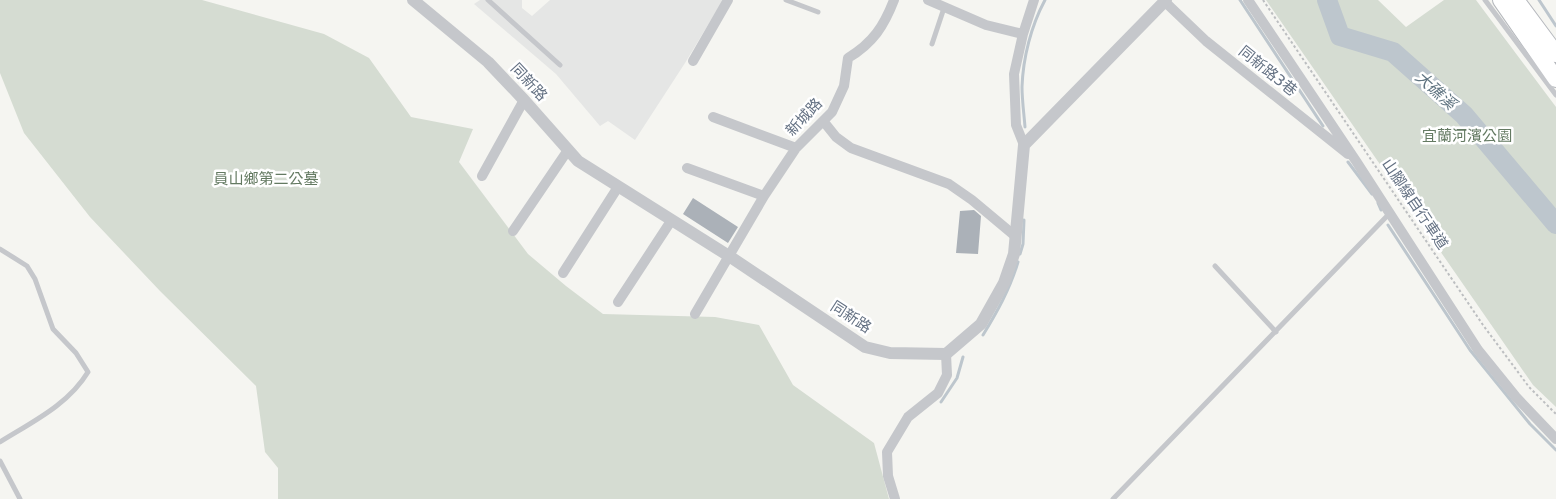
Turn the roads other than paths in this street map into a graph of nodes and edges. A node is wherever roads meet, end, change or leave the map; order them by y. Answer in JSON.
{"nodes":[{"id":1,"x":413,"y":0,"type":"edge"},
{"id":2,"x":488,"y":0,"type":"edge"},
{"id":3,"x":728,"y":0,"type":"edge"},
{"id":4,"x":786,"y":0,"type":"edge"},
{"id":5,"x":894,"y":0,"type":"edge"},
{"id":6,"x":928,"y":0,"type":"edge"},
{"id":7,"x":1034,"y":0,"type":"edge"},
{"id":8,"x":1248,"y":0,"type":"edge"},
{"id":9,"x":1485,"y":0,"type":"edge"},
{"id":10,"x":1501,"y":0,"type":"edge"},
{"id":11,"x":1516,"y":0,"type":"edge"},
{"id":12,"x":1165,"y":1,"type":"edge"},
{"id":13,"x":944,"y":8,"type":"junction"},
{"id":14,"x":818,"y":12,"type":"dead end"},
{"id":15,"x":1023,"y":34,"type":"junction"},
{"id":16,"x":932,"y":44,"type":"dead end"},
{"id":17,"x":1556,"y":54,"type":"edge"},
{"id":18,"x":693,"y":61,"type":"dead end"},
{"id":19,"x":560,"y":65,"type":"dead end"},
{"id":20,"x":1556,"y":79,"type":"edge"},
{"id":21,"x":1556,"y":96,"type":"edge"},
{"id":22,"x":524,"y":100,"type":"junction"},
{"id":23,"x":713,"y":117,"type":"dead end"},
{"id":24,"x":824,"y":122,"type":"junction"},
{"id":25,"x":1024,"y":145,"type":"junction"},
{"id":26,"x":796,"y":148,"type":"junction"},
{"id":27,"x":568,"y":150,"type":"junction"},
{"id":28,"x":1356,"y":161,"type":"junction"},
{"id":29,"x":688,"y":168,"type":"dead end"},
{"id":30,"x":482,"y":176,"type":"dead end"},
{"id":31,"x":618,"y":187,"type":"junction"},
{"id":32,"x":764,"y":196,"type":"junction"},
{"id":33,"x":1389,"y":214,"type":"junction"},
{"id":34,"x":672,"y":221,"type":"junction"},
{"id":35,"x":513,"y":231,"type":"dead end"},
{"id":36,"x":1015,"y":236,"type":"junction"},
{"id":37,"x":0,"y":249,"type":"edge"},
{"id":38,"x":729,"y":256,"type":"junction"},
{"id":39,"x":1215,"y":266,"type":"dead end"},
{"id":40,"x":563,"y":273,"type":"dead end"},
{"id":41,"x":618,"y":302,"type":"dead end"},
{"id":42,"x":695,"y":314,"type":"dead end"},
{"id":43,"x":1276,"y":332,"type":"junction"},
{"id":44,"x":946,"y":354,"type":"junction"},
{"id":45,"x":1556,"y":439,"type":"edge"},
{"id":46,"x":0,"y":442,"type":"edge"},
{"id":47,"x":0,"y":461,"type":"edge"},
{"id":48,"x":20,"y":499,"type":"edge"},
{"id":49,"x":895,"y":499,"type":"edge"},
{"id":50,"x":1112,"y":499,"type":"edge"}],
"edges":[{"from":1,"to":22,"type":"street","name":"同新路"},
{"from":2,"to":19,"type":"lane"},
{"from":3,"to":18,"type":"street"},
{"from":4,"to":14,"type":"lane"},
{"from":5,"to":24,"type":"street","name":"新城路"},
{"from":6,"to":13,"type":"street"},
{"from":7,"to":15,"type":"street"},
{"from":8,"to":28,"type":"street"},
{"from":9,"to":21,"type":"lane"},
{"from":10,"to":20,"type":"main road"},
{"from":11,"to":17,"type":"main road"},
{"from":12,"to":25,"type":"street"},
{"from":12,"to":28,"type":"street","name":"同新路3巷"},
{"from":13,"to":15,"type":"street"},
{"from":13,"to":16,"type":"lane"},
{"from":15,"to":25,"type":"street"},
{"from":22,"to":27,"type":"street","name":"同新路"},
{"from":22,"to":30,"type":"street"},
{"from":23,"to":26,"type":"street"},
{"from":24,"to":26,"type":"street","name":"新城路"},
{"from":24,"to":36,"type":"street"},
{"from":25,"to":36,"type":"street"},
{"from":26,"to":32,"type":"street","name":"新城路"},
{"from":27,"to":31,"type":"street","name":"同新路"},
{"from":27,"to":35,"type":"street"},
{"from":28,"to":33,"type":"street"},
{"from":29,"to":32,"type":"street"},
{"from":31,"to":34,"type":"street","name":"同新路"},
{"from":31,"to":40,"type":"street"},
{"from":32,"to":38,"type":"street","name":"新城路"},
{"from":33,"to":43,"type":"lane"},
{"from":33,"to":45,"type":"street"},
{"from":34,"to":38,"type":"street","name":"同新路"},
{"from":34,"to":41,"type":"street"},
{"from":36,"to":44,"type":"street"},
{"from":37,"to":46,"type":"lane"},
{"from":38,"to":42,"type":"street","name":"新城路"},
{"from":38,"to":44,"type":"street","name":"同新路"},
{"from":39,"to":43,"type":"lane"},
{"from":43,"to":50,"type":"lane"},
{"from":44,"to":49,"type":"street"},
{"from":47,"to":48,"type":"lane"}]}
